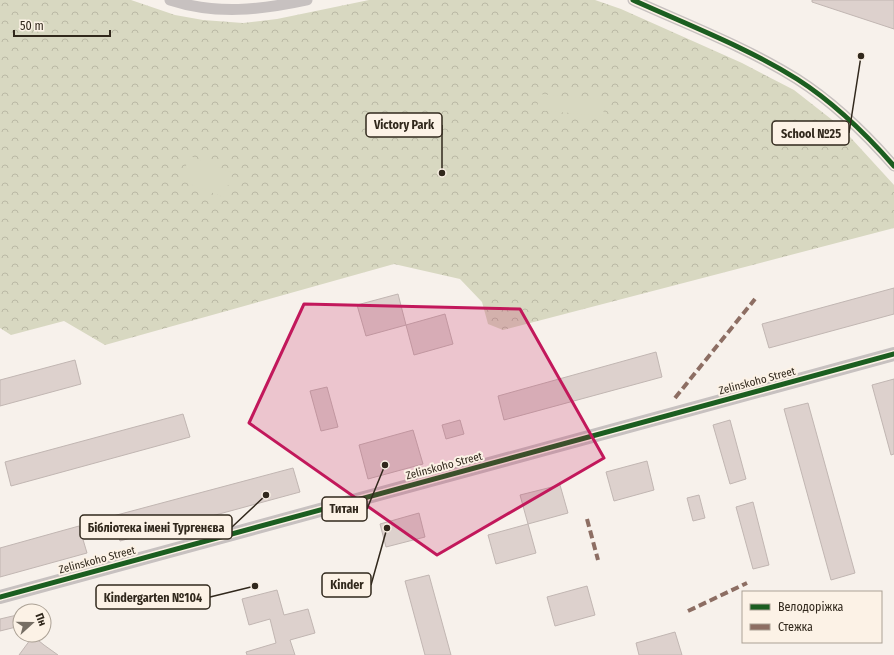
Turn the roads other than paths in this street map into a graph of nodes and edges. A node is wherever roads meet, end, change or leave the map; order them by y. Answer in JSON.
{"nodes":[{"id":1,"x":170,"y":0,"type":"edge"},
{"id":2,"x":307,"y":0,"type":"edge"},
{"id":3,"x":633,"y":0,"type":"edge"},
{"id":4,"x":894,"y":166,"type":"edge"},
{"id":5,"x":894,"y":354,"type":"edge"},
{"id":6,"x":0,"y":597,"type":"edge"}],
"edges":[{"from":1,"to":2,"type":"street"},
{"from":3,"to":4,"type":"street"},
{"from":5,"to":6,"type":"street","name":"Zelinskoho Street"}]}
